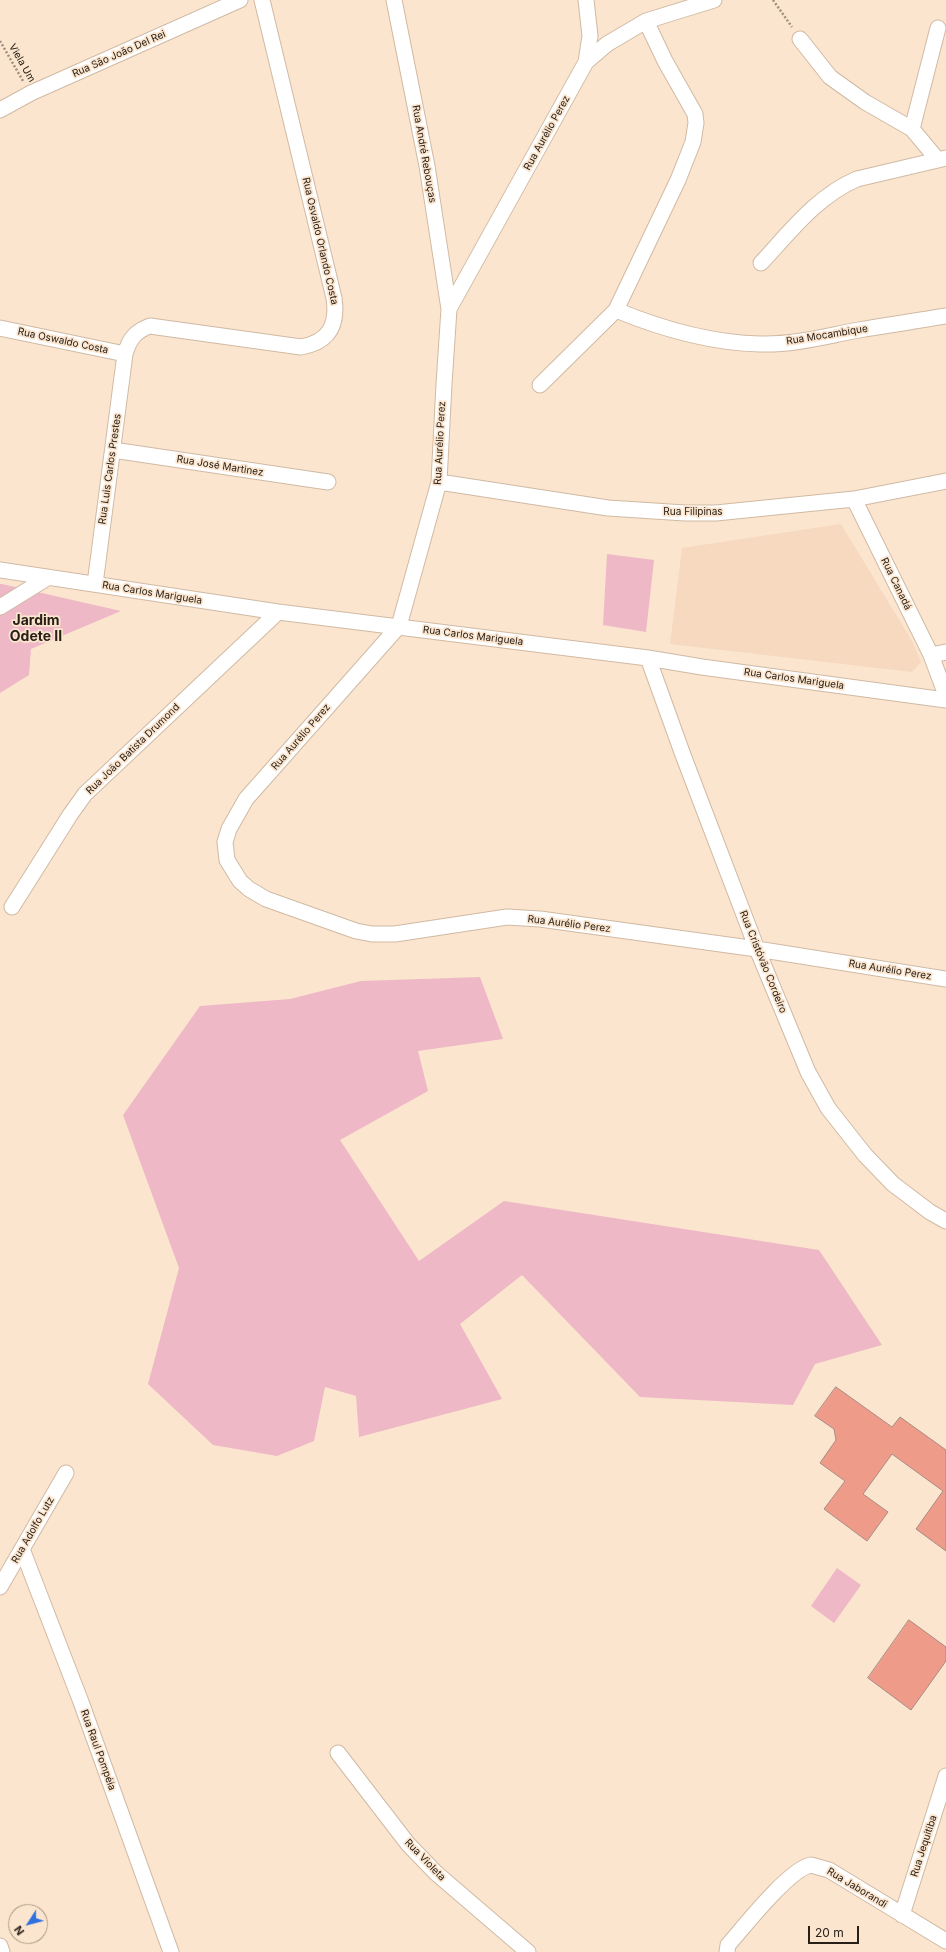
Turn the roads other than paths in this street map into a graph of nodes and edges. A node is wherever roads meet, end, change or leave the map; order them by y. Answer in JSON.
{"nodes":[{"id":1,"x":240,"y":0,"type":"edge"},
{"id":2,"x":262,"y":0,"type":"edge"},
{"id":3,"x":394,"y":0,"type":"edge"},
{"id":4,"x":586,"y":0,"type":"edge"},
{"id":5,"x":714,"y":0,"type":"edge"},
{"id":6,"x":646,"y":21,"type":"junction"},
{"id":7,"x":938,"y":28,"type":"dead end"},
{"id":8,"x":800,"y":39,"type":"road end"},
{"id":9,"x":586,"y":62,"type":"junction"},
{"id":10,"x":0,"y":110,"type":"edge"},
{"id":11,"x":912,"y":129,"type":"junction"},
{"id":12,"x":941,"y":159,"type":"edge"},
{"id":13,"x":761,"y":263,"type":"dead end"},
{"id":14,"x":449,"y":309,"type":"junction"},
{"id":15,"x":616,"y":310,"type":"junction"},
{"id":16,"x":946,"y":316,"type":"edge"},
{"id":17,"x":0,"y":328,"type":"edge"},
{"id":18,"x":125,"y":354,"type":"junction"},
{"id":19,"x":540,"y":385,"type":"dead end"},
{"id":20,"x":113,"y":450,"type":"junction"},
{"id":21,"x":946,"y":481,"type":"edge"},
{"id":22,"x":328,"y":482,"type":"dead end"},
{"id":23,"x":440,"y":482,"type":"junction"},
{"id":24,"x":854,"y":499,"type":"junction"},
{"id":25,"x":0,"y":570,"type":"edge"},
{"id":26,"x":46,"y":578,"type":"junction"},
{"id":27,"x":95,"y":584,"type":"junction"},
{"id":28,"x":0,"y":606,"type":"edge"},
{"id":29,"x":278,"y":612,"type":"junction"},
{"id":30,"x":399,"y":626,"type":"junction"},
{"id":31,"x":939,"y":654,"type":"edge"},
{"id":32,"x":648,"y":658,"type":"junction"},
{"id":33,"x":946,"y":695,"type":"edge"},
{"id":34,"x":946,"y":700,"type":"edge"},
{"id":35,"x":12,"y":907,"type":"dead end"},
{"id":36,"x":757,"y":949,"type":"junction"},
{"id":37,"x":946,"y":979,"type":"edge"},
{"id":38,"x":946,"y":1221,"type":"edge"},
{"id":39,"x":66,"y":1472,"type":"dead end"},
{"id":40,"x":22,"y":1549,"type":"junction"},
{"id":41,"x":0,"y":1587,"type":"edge"},
{"id":42,"x":338,"y":1753,"type":"dead end"},
{"id":43,"x":946,"y":1776,"type":"edge"},
{"id":44,"x":902,"y":1915,"type":"junction"},
{"id":45,"x":946,"y":1941,"type":"edge"},
{"id":46,"x":0,"y":1946,"type":"edge"},
{"id":47,"x":732,"y":1950,"type":"edge"},
{"id":48,"x":2,"y":1952,"type":"edge"},
{"id":49,"x":171,"y":1952,"type":"edge"},
{"id":50,"x":528,"y":1952,"type":"edge"}],
"edges":[{"from":1,"to":10,"type":"street","name":"Rua São João Del Rei"},
{"from":2,"to":18,"type":"street","name":"Rua Osvaldo Orlando Costa"},
{"from":3,"to":14,"type":"street","name":"Rua André Rebouças"},
{"from":4,"to":9,"type":"street"},
{"from":5,"to":6,"type":"street","name":"Rua Aurélio Perez"},
{"from":6,"to":9,"type":"street","name":"Rua Aurélio Perez"},
{"from":6,"to":15,"type":"street"},
{"from":7,"to":11,"type":"street"},
{"from":8,"to":11,"type":"street"},
{"from":9,"to":14,"type":"street","name":"Rua Aurélio Perez"},
{"from":11,"to":12,"type":"street"},
{"from":12,"to":13,"type":"street"},
{"from":14,"to":23,"type":"street","name":"Rua Aurélio Perez"},
{"from":15,"to":16,"type":"street","name":"Rua Mocambique"},
{"from":15,"to":19,"type":"street"},
{"from":17,"to":18,"type":"street","name":"Rua Oswaldo Costa"},
{"from":18,"to":20,"type":"street","name":"Rua Luis Carlos Prestes"},
{"from":20,"to":22,"type":"street","name":"Rua José Martinez"},
{"from":20,"to":27,"type":"street","name":"Rua Luis Carlos Prestes"},
{"from":21,"to":24,"type":"street","name":"Rua Filipinas"},
{"from":23,"to":24,"type":"street","name":"Rua Filipinas"},
{"from":23,"to":30,"type":"street","name":"Rua Aurélio Perez"},
{"from":24,"to":31,"type":"street","name":"Rua Canadá"},
{"from":25,"to":26,"type":"street","name":"Rua Carlos Mariguela"},
{"from":26,"to":27,"type":"street","name":"Rua Carlos Mariguela"},
{"from":26,"to":28,"type":"street"},
{"from":27,"to":29,"type":"street","name":"Rua Carlos Mariguela"},
{"from":29,"to":30,"type":"street","name":"Rua Carlos Mariguela"},
{"from":29,"to":35,"type":"street","name":"Rua João Batista Drumond"},
{"from":30,"to":32,"type":"street","name":"Rua Carlos Mariguela"},
{"from":30,"to":36,"type":"street","name":"Rua Aurélio Perez"},
{"from":31,"to":33,"type":"street","name":"Rua Canadá"},
{"from":32,"to":34,"type":"street","name":"Rua Carlos Mariguela"},
{"from":32,"to":36,"type":"street","name":"Rua Cristóvão Cordeiro"},
{"from":36,"to":37,"type":"street","name":"Rua Aurélio Perez"},
{"from":36,"to":38,"type":"street","name":"Rua Cristóvão Cordeiro"},
{"from":39,"to":40,"type":"street","name":"Rua Adolfo Lutz"},
{"from":40,"to":41,"type":"street","name":"Rua Adolfo Lutz"},
{"from":40,"to":49,"type":"street","name":"Rua Raul Pompéia"},
{"from":42,"to":50,"type":"street","name":"Rua Violeta"},
{"from":43,"to":44,"type":"street","name":"Rua Jequitiba"},
{"from":44,"to":45,"type":"street","name":"Rua Jaborandi"},
{"from":44,"to":47,"type":"street","name":"Rua Jaborandi"},
{"from":46,"to":48,"type":"street"}]}
